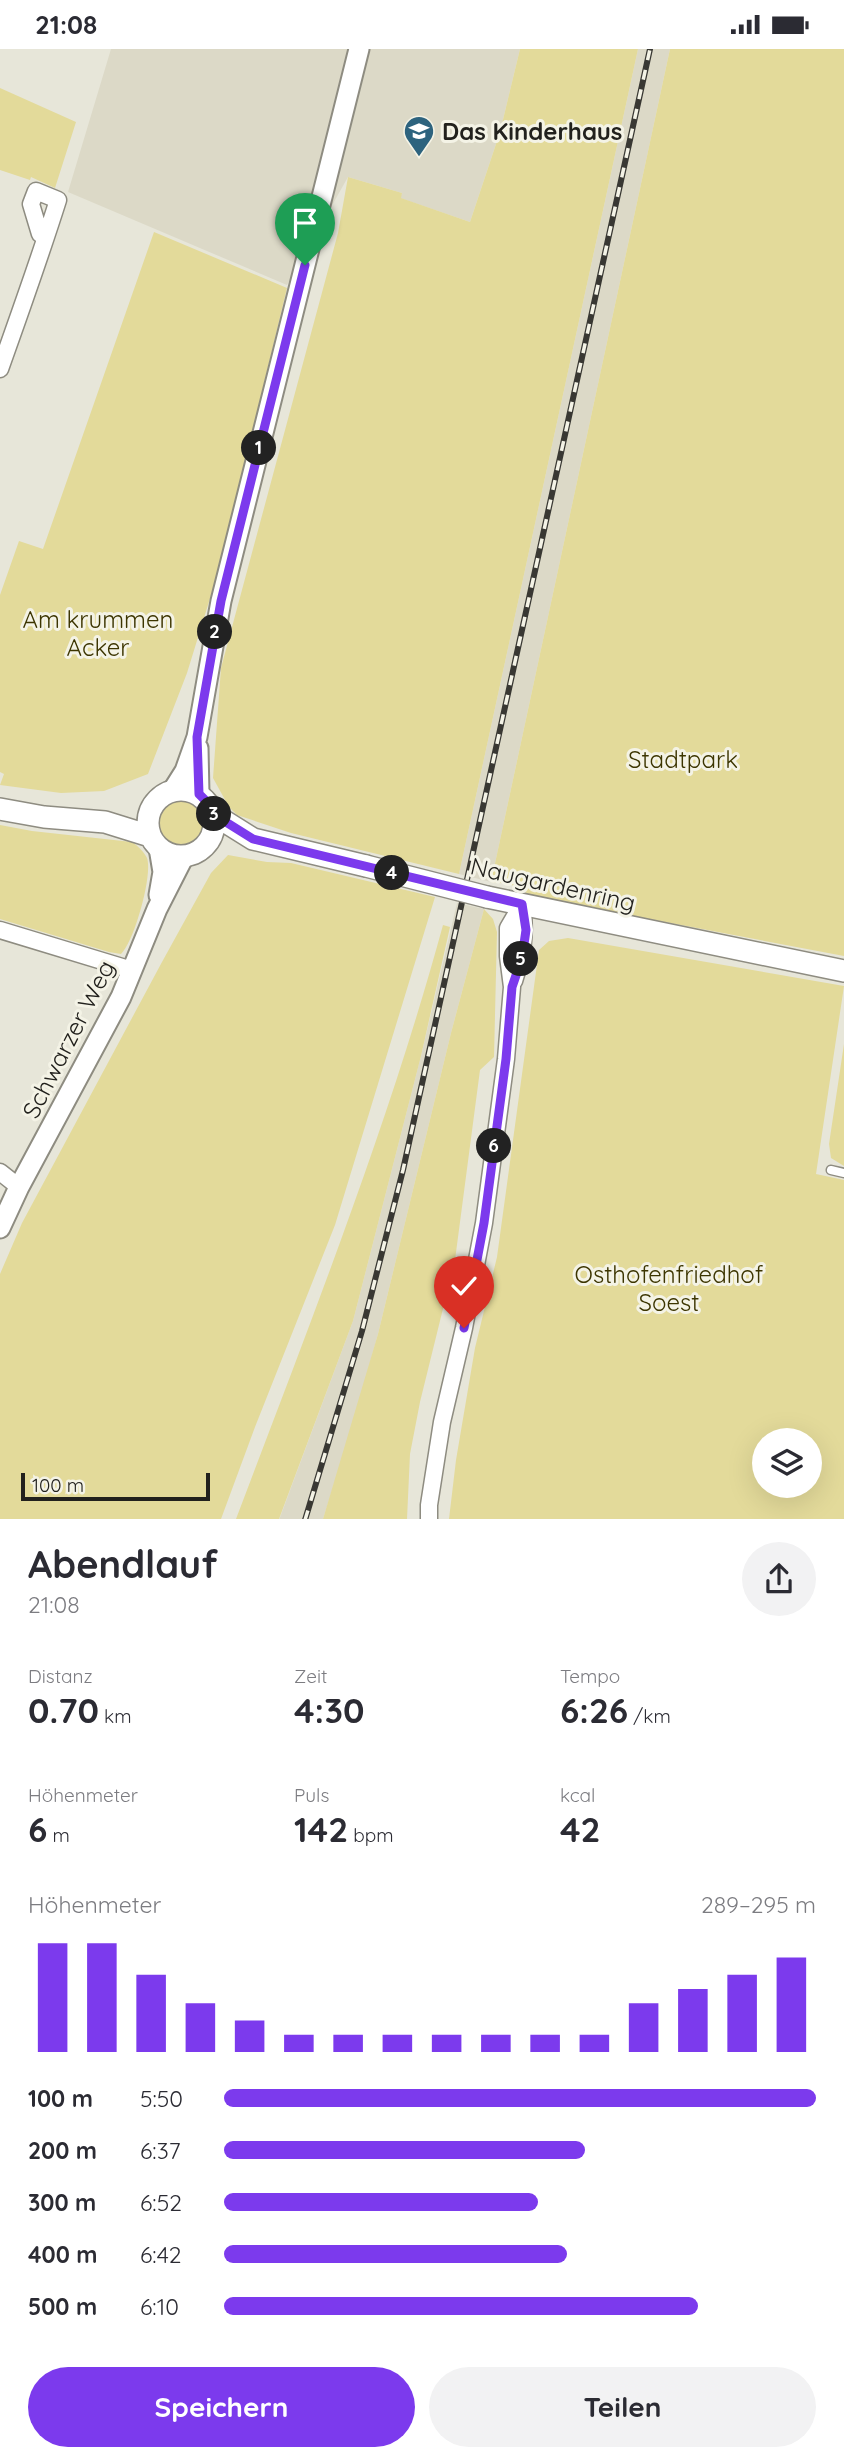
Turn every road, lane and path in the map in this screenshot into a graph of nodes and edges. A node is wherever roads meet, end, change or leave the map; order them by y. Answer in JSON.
{"nodes":[{"id":1,"x":359,"y":49,"type":"edge"},
{"id":2,"x":46,"y":237,"type":"dead end"},
{"id":3,"x":0,"y":369,"type":"edge"},
{"id":4,"x":197,"y":737,"type":"junction"},
{"id":5,"x":173,"y":790,"type":"junction"},
{"id":6,"x":199,"y":794,"type":"junction"},
{"id":7,"x":151,"y":807,"type":"junction"},
{"id":8,"x":0,"y":809,"type":"edge"},
{"id":9,"x":213,"y":814,"type":"junction"},
{"id":10,"x":105,"y":821,"type":"junction"},
{"id":11,"x":253,"y":839,"type":"junction"},
{"id":12,"x":210,"y":840,"type":"junction"},
{"id":13,"x":154,"y":842,"type":"junction"},
{"id":14,"x":184,"y":856,"type":"junction"},
{"id":15,"x":522,"y":904,"type":"junction"},
{"id":16,"x":157,"y":909,"type":"junction"},
{"id":17,"x":0,"y":930,"type":"edge"},
{"id":18,"x":132,"y":970,"type":"junction"},
{"id":19,"x":844,"y":971,"type":"edge"},
{"id":20,"x":831,"y":1170,"type":"dead end"},
{"id":21,"x":0,"y":1172,"type":"edge"},
{"id":22,"x":844,"y":1173,"type":"edge"},
{"id":23,"x":19,"y":1187,"type":"junction"},
{"id":24,"x":0,"y":1228,"type":"edge"},
{"id":25,"x":429,"y":1519,"type":"edge"}],
"edges":[{"from":1,"to":4,"type":"street"},
{"from":2,"to":3,"type":"street"},
{"from":4,"to":5,"type":"street"},
{"from":4,"to":6,"type":"street"},
{"from":5,"to":6,"type":"main road"},
{"from":5,"to":7,"type":"main road"},
{"from":6,"to":9,"type":"main road"},
{"from":7,"to":10,"type":"main road"},
{"from":7,"to":13,"type":"main road"},
{"from":8,"to":10,"type":"main road"},
{"from":9,"to":11,"type":"main road","name":"Naugardenring"},
{"from":9,"to":12,"type":"main road"},
{"from":10,"to":13,"type":"main road"},
{"from":11,"to":12,"type":"main road","name":"Naugardenring"},
{"from":11,"to":15,"type":"main road","name":"Naugardenring","bridge":true},
{"from":12,"to":14,"type":"main road"},
{"from":13,"to":14,"type":"main road"},
{"from":13,"to":16,"type":"street","name":"Schwarzer Weg"},
{"from":14,"to":16,"type":"street","name":"Schwarzer Weg"},
{"from":15,"to":19,"type":"main road","name":"Naugardenring"},
{"from":15,"to":25,"type":"street"},
{"from":16,"to":18,"type":"street","name":"Schwarzer Weg"},
{"from":17,"to":18,"type":"street"},
{"from":18,"to":23,"type":"street","name":"Schwarzer Weg"},
{"from":20,"to":22,"type":"lane"},
{"from":21,"to":23,"type":"street"},
{"from":23,"to":24,"type":"street","name":"Schwarzer Weg"}]}
